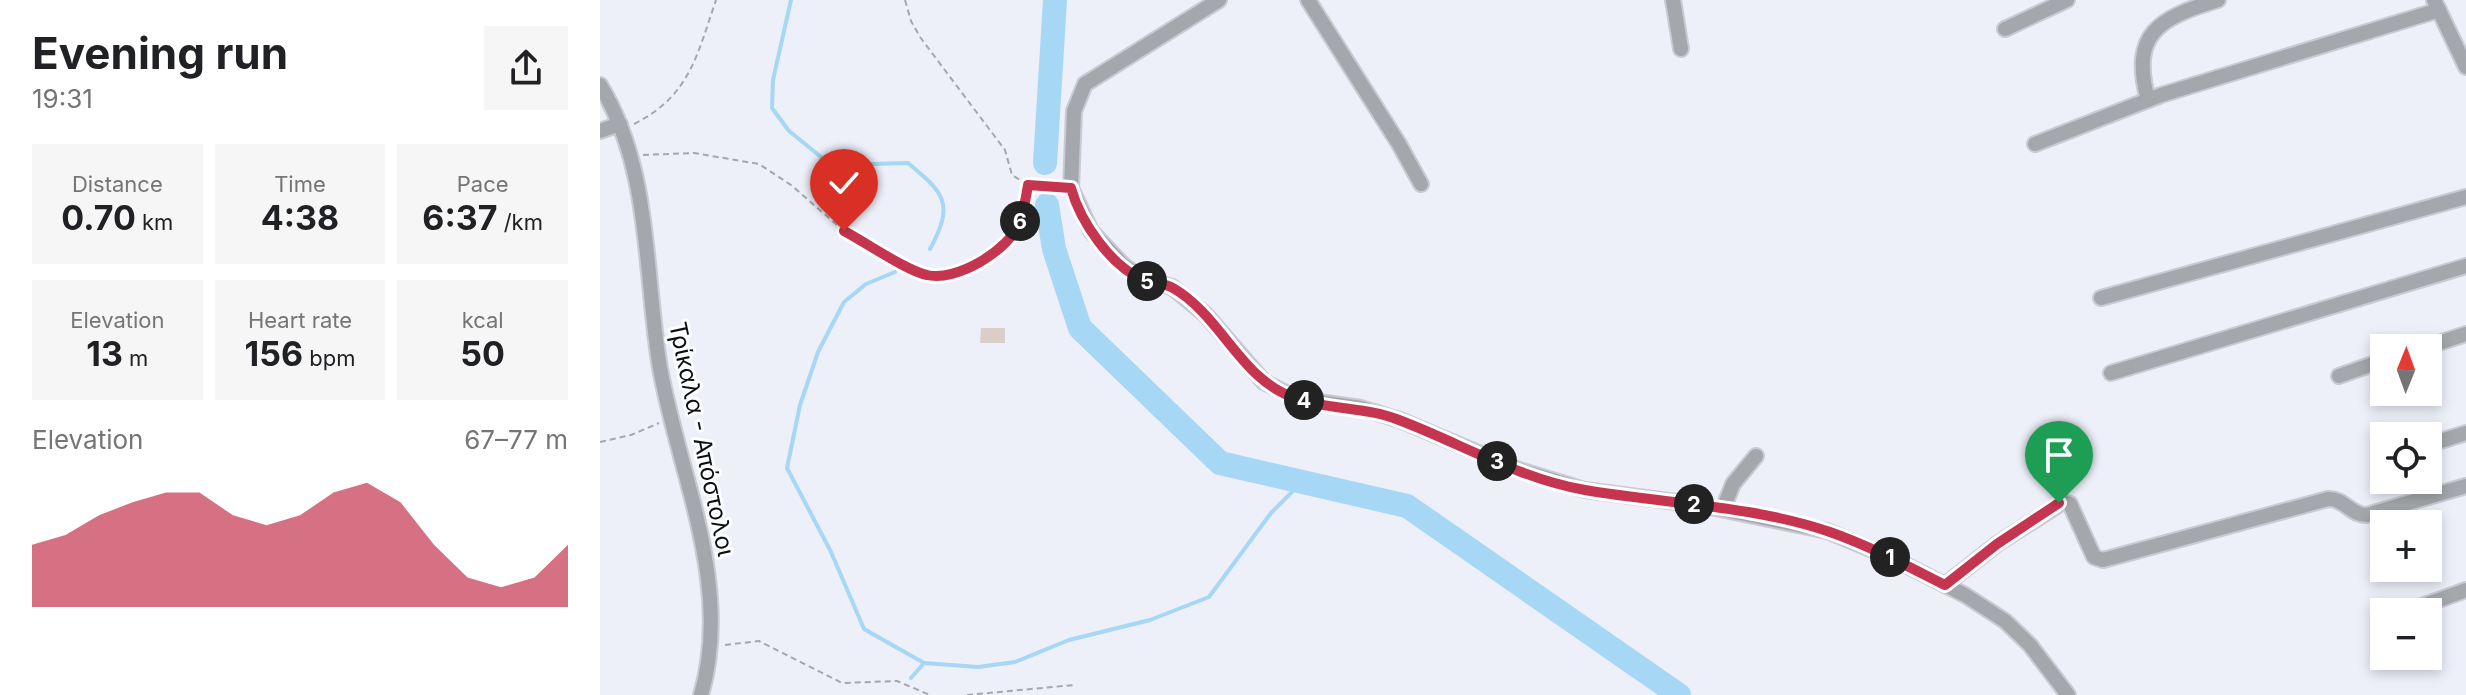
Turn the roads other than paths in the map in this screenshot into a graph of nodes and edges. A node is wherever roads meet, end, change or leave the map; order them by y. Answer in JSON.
{"nodes":[{"id":1,"x":1219,"y":0,"type":"edge"},
{"id":2,"x":1308,"y":0,"type":"edge"},
{"id":3,"x":1673,"y":0,"type":"edge"},
{"id":4,"x":2067,"y":0,"type":"edge"},
{"id":5,"x":2218,"y":0,"type":"edge"},
{"id":6,"x":2436,"y":5,"type":"edge"},
{"id":7,"x":2005,"y":29,"type":"dead end"},
{"id":8,"x":1681,"y":49,"type":"dead end"},
{"id":9,"x":2466,"y":67,"type":"edge"},
{"id":10,"x":600,"y":85,"type":"edge"},
{"id":11,"x":2148,"y":100,"type":"junction"},
{"id":12,"x":621,"y":127,"type":"junction"},
{"id":13,"x":600,"y":131,"type":"edge"},
{"id":14,"x":2035,"y":144,"type":"dead end"},
{"id":15,"x":1421,"y":184,"type":"dead end"},
{"id":16,"x":2466,"y":197,"type":"edge"},
{"id":17,"x":2466,"y":266,"type":"edge"},
{"id":18,"x":2101,"y":298,"type":"dead end"},
{"id":19,"x":2466,"y":334,"type":"edge"},
{"id":20,"x":2442,"y":342,"type":"edge"},
{"id":21,"x":2370,"y":365,"type":"edge"},
{"id":22,"x":2111,"y":373,"type":"dead end"},
{"id":23,"x":2339,"y":376,"type":"dead end"},
{"id":24,"x":2466,"y":433,"type":"edge"},
{"id":25,"x":2442,"y":441,"type":"edge"},
{"id":26,"x":1756,"y":456,"type":"dead end"},
{"id":27,"x":2466,"y":486,"type":"edge"},
{"id":28,"x":1723,"y":509,"type":"junction"},
{"id":29,"x":1945,"y":585,"type":"junction"},
{"id":30,"x":2466,"y":590,"type":"edge"},
{"id":31,"x":2442,"y":599,"type":"edge"},
{"id":32,"x":708,"y":666,"type":"junction"},
{"id":33,"x":701,"y":695,"type":"edge"},
{"id":34,"x":709,"y":695,"type":"edge"},
{"id":35,"x":2068,"y":695,"type":"edge"}],
"edges":[{"from":1,"to":28,"type":"street"},
{"from":2,"to":15,"type":"street"},
{"from":3,"to":8,"type":"street"},
{"from":4,"to":7,"type":"street"},
{"from":5,"to":11,"type":"street"},
{"from":6,"to":9,"type":"street"},
{"from":6,"to":11,"type":"street"},
{"from":10,"to":12,"type":"street","name":"Τρίκαλα - Απόστολοι"},
{"from":11,"to":14,"type":"street"},
{"from":12,"to":13,"type":"street"},
{"from":12,"to":32,"type":"street","name":"Τρίκαλα - Απόστολοι"},
{"from":16,"to":18,"type":"street"},
{"from":17,"to":22,"type":"street"},
{"from":19,"to":20,"type":"street"},
{"from":21,"to":23,"type":"street"},
{"from":24,"to":25,"type":"street"},
{"from":26,"to":28,"type":"street"},
{"from":27,"to":29,"type":"street"},
{"from":28,"to":29,"type":"street"},
{"from":29,"to":35,"type":"street"},
{"from":30,"to":31,"type":"street"},
{"from":32,"to":33,"type":"street","name":"Τρίκαλα - Απόστολοι"},
{"from":32,"to":34,"type":"street","name":"Τρίκαλα - Απόστολοι"}]}
